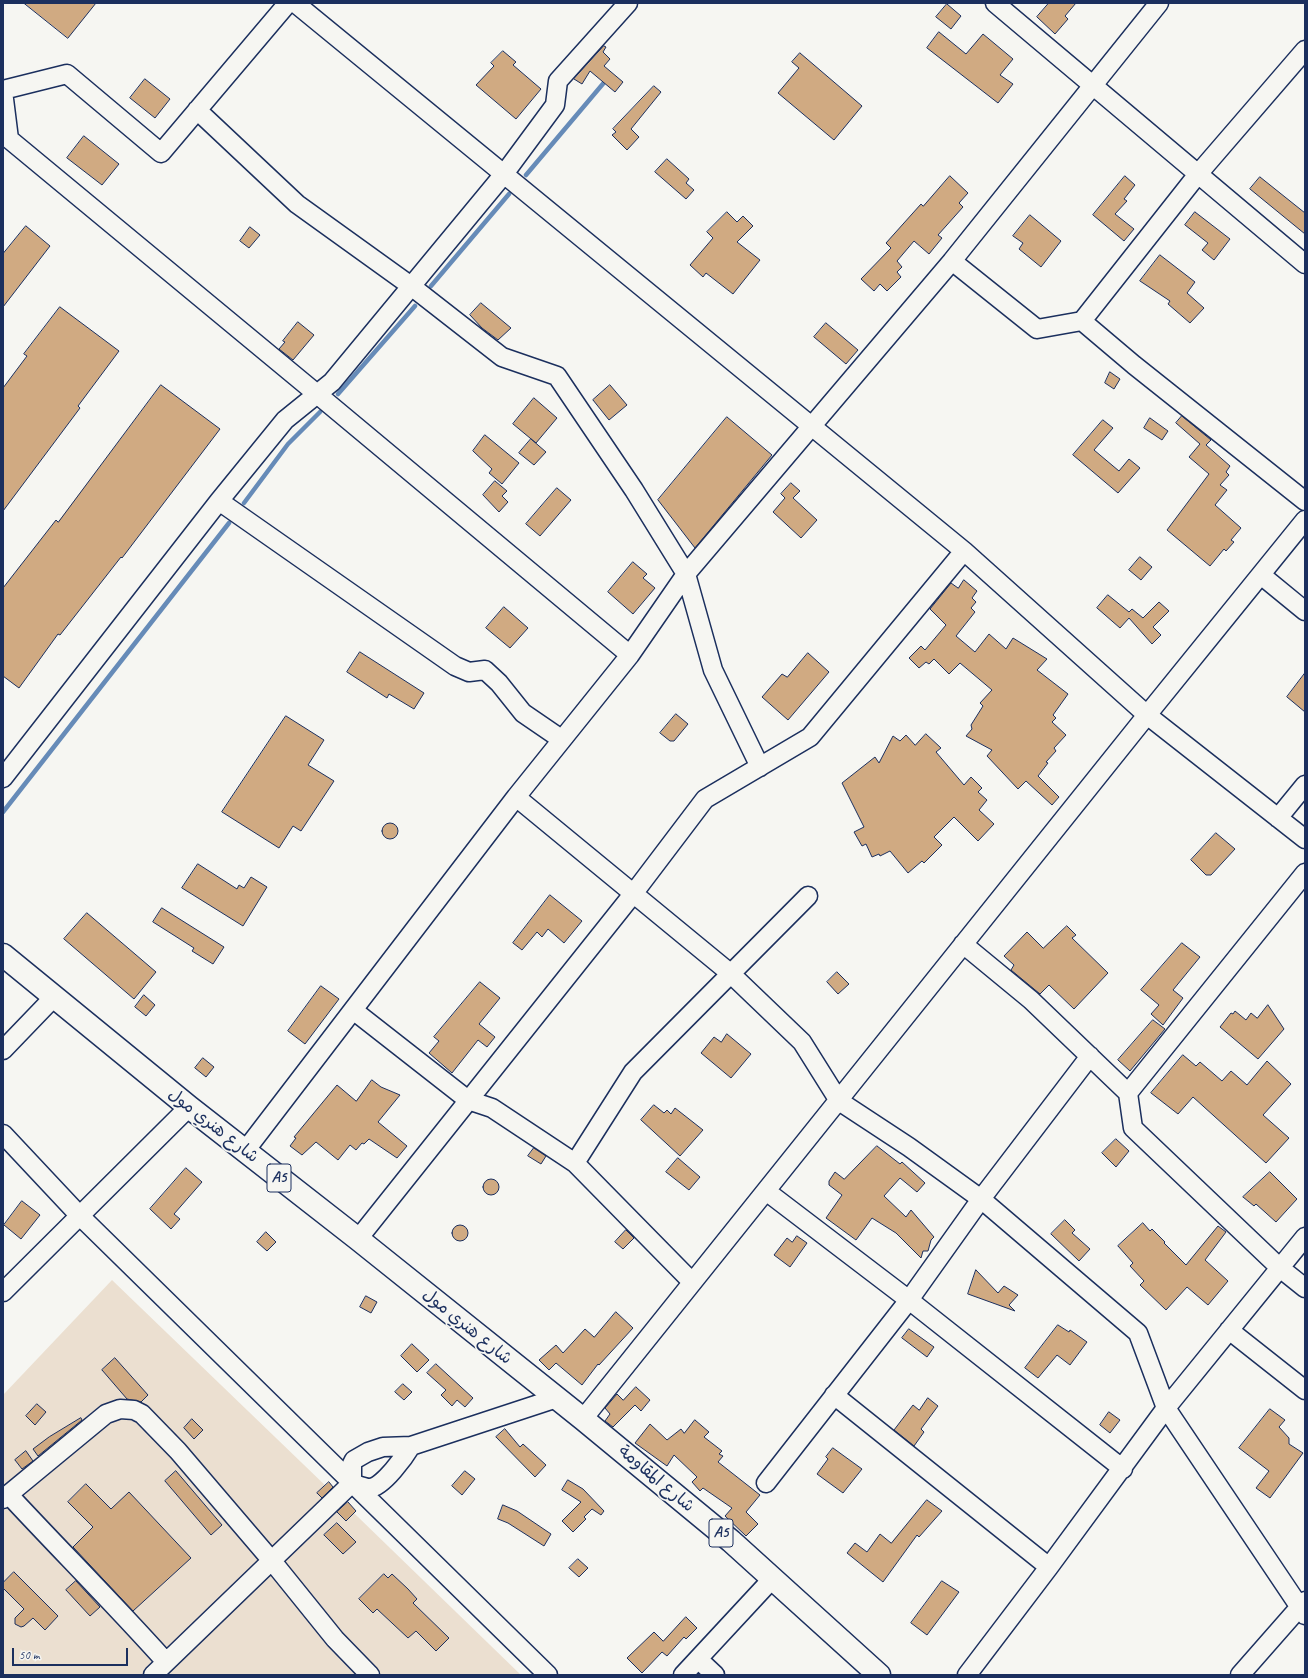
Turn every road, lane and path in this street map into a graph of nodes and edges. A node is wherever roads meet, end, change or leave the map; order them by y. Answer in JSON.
{"nodes":[{"id":1,"x":288,"y":3,"type":"edge"},
{"id":2,"x":295,"y":3,"type":"edge"},
{"id":3,"x":628,"y":3,"type":"edge"},
{"id":4,"x":995,"y":3,"type":"edge"},
{"id":5,"x":1159,"y":3,"type":"edge"},
{"id":6,"x":1305,"y":50,"type":"edge"},
{"id":7,"x":1094,"y":84,"type":"junction"},
{"id":8,"x":3,"y":90,"type":"edge"},
{"id":9,"x":197,"y":110,"type":"junction"},
{"id":10,"x":504,"y":174,"type":"junction"},
{"id":11,"x":1198,"y":174,"type":"junction"},
{"id":12,"x":952,"y":261,"type":"junction"},
{"id":13,"x":1305,"y":264,"type":"edge"},
{"id":14,"x":411,"y":286,"type":"junction"},
{"id":15,"x":1082,"y":321,"type":"junction"},
{"id":16,"x":317,"y":394,"type":"junction"},
{"id":17,"x":811,"y":427,"type":"junction"},
{"id":18,"x":219,"y":501,"type":"junction"},
{"id":19,"x":1305,"y":501,"type":"edge"},
{"id":20,"x":1305,"y":520,"type":"edge"},
{"id":21,"x":964,"y":552,"type":"junction"},
{"id":22,"x":686,"y":574,"type":"junction"},
{"id":23,"x":1261,"y":575,"type":"junction"},
{"id":24,"x":1305,"y":611,"type":"edge"},
{"id":25,"x":630,"y":655,"type":"junction"},
{"id":26,"x":1147,"y":715,"type":"junction"},
{"id":27,"x":561,"y":739,"type":"junction"},
{"id":28,"x":760,"y":767,"type":"junction"},
{"id":29,"x":3,"y":778,"type":"edge"},
{"id":30,"x":1305,"y":785,"type":"edge"},
{"id":31,"x":516,"y":797,"type":"junction"},
{"id":32,"x":1278,"y":818,"type":"junction"},
{"id":33,"x":1305,"y":839,"type":"edge"},
{"id":34,"x":1305,"y":873,"type":"edge"},
{"id":35,"x":633,"y":894,"type":"junction"},
{"id":36,"x":808,"y":896,"type":"dead end"},
{"id":37,"x":963,"y":944,"type":"junction"},
{"id":38,"x":3,"y":955,"type":"edge"},
{"id":39,"x":730,"y":973,"type":"junction"},
{"id":40,"x":54,"y":997,"type":"junction"},
{"id":41,"x":353,"y":1010,"type":"junction"},
{"id":42,"x":3,"y":1050,"type":"edge"},
{"id":43,"x":1090,"y":1056,"type":"junction"},
{"id":44,"x":1128,"y":1093,"type":"junction"},
{"id":45,"x":468,"y":1100,"type":"junction"},
{"id":46,"x":839,"y":1101,"type":"junction"},
{"id":47,"x":189,"y":1107,"type":"junction"},
{"id":48,"x":3,"y":1134,"type":"edge"},
{"id":49,"x":245,"y":1151,"type":"junction"},
{"id":50,"x":575,"y":1163,"type":"junction"},
{"id":51,"x":766,"y":1191,"type":"junction"},
{"id":52,"x":981,"y":1199,"type":"junction"},
{"id":53,"x":80,"y":1215,"type":"junction"},
{"id":54,"x":1305,"y":1237,"type":"edge"},
{"id":55,"x":358,"y":1239,"type":"junction"},
{"id":56,"x":1280,"y":1268,"type":"junction"},
{"id":57,"x":692,"y":1282,"type":"junction"},
{"id":58,"x":1305,"y":1288,"type":"edge"},
{"id":59,"x":3,"y":1292,"type":"edge"},
{"id":60,"x":908,"y":1300,"type":"junction"},
{"id":61,"x":1229,"y":1330,"type":"junction"},
{"id":62,"x":1305,"y":1390,"type":"edge"},
{"id":63,"x":834,"y":1395,"type":"junction"},
{"id":64,"x":557,"y":1398,"type":"junction"},
{"id":65,"x":1166,"y":1408,"type":"junction"},
{"id":66,"x":583,"y":1419,"type":"junction"},
{"id":67,"x":411,"y":1446,"type":"junction"},
{"id":68,"x":1123,"y":1468,"type":"junction"},
{"id":69,"x":352,"y":1483,"type":"junction"},
{"id":70,"x":766,"y":1483,"type":"dead end"},
{"id":71,"x":6,"y":1497,"type":"edge"},
{"id":72,"x":272,"y":1561,"type":"junction"},
{"id":73,"x":1049,"y":1567,"type":"junction"},
{"id":74,"x":773,"y":1578,"type":"junction"},
{"id":75,"x":1303,"y":1608,"type":"edge"},
{"id":76,"x":698,"y":1659,"type":"junction"},
{"id":77,"x":166,"y":1662,"type":"junction"},
{"id":78,"x":153,"y":1675,"type":"edge"},
{"id":79,"x":370,"y":1675,"type":"edge"},
{"id":80,"x":548,"y":1675,"type":"edge"},
{"id":81,"x":683,"y":1675,"type":"edge"},
{"id":82,"x":715,"y":1675,"type":"edge"},
{"id":83,"x":879,"y":1675,"type":"edge"},
{"id":84,"x":967,"y":1675,"type":"edge"},
{"id":85,"x":1240,"y":1675,"type":"edge"}],
"edges":[{"from":1,"to":9,"type":"street"},
{"from":2,"to":10,"type":"street"},
{"from":3,"to":10,"type":"street"},
{"from":4,"to":7,"type":"street"},
{"from":5,"to":7,"type":"street"},
{"from":6,"to":11,"type":"street"},
{"from":7,"to":11,"type":"street"},
{"from":7,"to":12,"type":"street"},
{"from":8,"to":9,"type":"street"},
{"from":8,"to":16,"type":"street"},
{"from":9,"to":14,"type":"street"},
{"from":10,"to":14,"type":"street"},
{"from":10,"to":17,"type":"street"},
{"from":11,"to":13,"type":"street"},
{"from":11,"to":15,"type":"street"},
{"from":12,"to":15,"type":"street"},
{"from":12,"to":17,"type":"street"},
{"from":14,"to":16,"type":"street"},
{"from":14,"to":22,"type":"street"},
{"from":15,"to":19,"type":"street"},
{"from":16,"to":18,"type":"street"},
{"from":16,"to":25,"type":"street"},
{"from":17,"to":21,"type":"street"},
{"from":17,"to":22,"type":"street"},
{"from":18,"to":27,"type":"street"},
{"from":18,"to":29,"type":"street"},
{"from":20,"to":23,"type":"street"},
{"from":21,"to":26,"type":"street"},
{"from":21,"to":28,"type":"street"},
{"from":22,"to":25,"type":"street"},
{"from":22,"to":28,"type":"street"},
{"from":23,"to":24,"type":"street"},
{"from":23,"to":26,"type":"street"},
{"from":25,"to":27,"type":"street"},
{"from":26,"to":32,"type":"street"},
{"from":26,"to":37,"type":"street"},
{"from":27,"to":31,"type":"street"},
{"from":28,"to":35,"type":"street"},
{"from":30,"to":32,"type":"street"},
{"from":31,"to":35,"type":"street"},
{"from":31,"to":41,"type":"street"},
{"from":32,"to":33,"type":"street"},
{"from":34,"to":44,"type":"street"},
{"from":35,"to":39,"type":"street"},
{"from":35,"to":45,"type":"street"},
{"from":36,"to":39,"type":"street"},
{"from":37,"to":43,"type":"street"},
{"from":37,"to":46,"type":"street"},
{"from":38,"to":40,"type":"highway","name":"شارع هنري مول","number":"A5"},
{"from":39,"to":46,"type":"street"},
{"from":39,"to":50,"type":"street"},
{"from":40,"to":42,"type":"street"},
{"from":40,"to":47,"type":"highway","name":"شارع هنري مول","number":"A5"},
{"from":41,"to":45,"type":"street"},
{"from":41,"to":49,"type":"street"},
{"from":43,"to":44,"type":"street"},
{"from":43,"to":52,"type":"street"},
{"from":44,"to":56,"type":"street"},
{"from":45,"to":50,"type":"street"},
{"from":45,"to":55,"type":"street"},
{"from":46,"to":51,"type":"street"},
{"from":46,"to":52,"type":"street"},
{"from":47,"to":49,"type":"highway","name":"شارع هنري مول","number":"A5"},
{"from":47,"to":53,"type":"street"},
{"from":48,"to":53,"type":"street"},
{"from":49,"to":55,"type":"highway","name":"شارع هنري مول","number":"A5"},
{"from":50,"to":57,"type":"street"},
{"from":51,"to":57,"type":"street"},
{"from":51,"to":60,"type":"street"},
{"from":52,"to":60,"type":"street"},
{"from":52,"to":65,"type":"street"},
{"from":53,"to":59,"type":"street"},
{"from":53,"to":69,"type":"street"},
{"from":54,"to":56,"type":"street"},
{"from":55,"to":64,"type":"highway","name":"شارع هنري مول","number":"A5"},
{"from":56,"to":58,"type":"street"},
{"from":56,"to":61,"type":"street"},
{"from":57,"to":66,"type":"street"},
{"from":60,"to":63,"type":"street"},
{"from":60,"to":68,"type":"street"},
{"from":61,"to":62,"type":"street"},
{"from":61,"to":65,"type":"street"},
{"from":63,"to":70,"type":"street"},
{"from":63,"to":73,"type":"street"},
{"from":64,"to":66,"type":"highway","name":"شارع المقاومة","number":"A5"},
{"from":64,"to":67,"type":"street"},
{"from":65,"to":68,"type":"street"},
{"from":65,"to":75,"type":"street"},
{"from":66,"to":74,"type":"highway","name":"شارع المقاومة","number":"A5"},
{"from":67,"to":69,"type":"street"},
{"from":67,"to":69,"type":"street"},
{"from":68,"to":73,"type":"street"},
{"from":69,"to":72,"type":"street"},
{"from":69,"to":80,"type":"street"},
{"from":71,"to":72,"type":"street"},
{"from":71,"to":77,"type":"street"},
{"from":72,"to":77,"type":"street"},
{"from":72,"to":79,"type":"street"},
{"from":73,"to":84,"type":"street"},
{"from":74,"to":76,"type":"street"},
{"from":74,"to":83,"type":"highway","name":"شارع المقاومة","number":"A5"},
{"from":75,"to":85,"type":"street"},
{"from":76,"to":81,"type":"street"},
{"from":76,"to":82,"type":"street"},
{"from":77,"to":78,"type":"street"}]}
